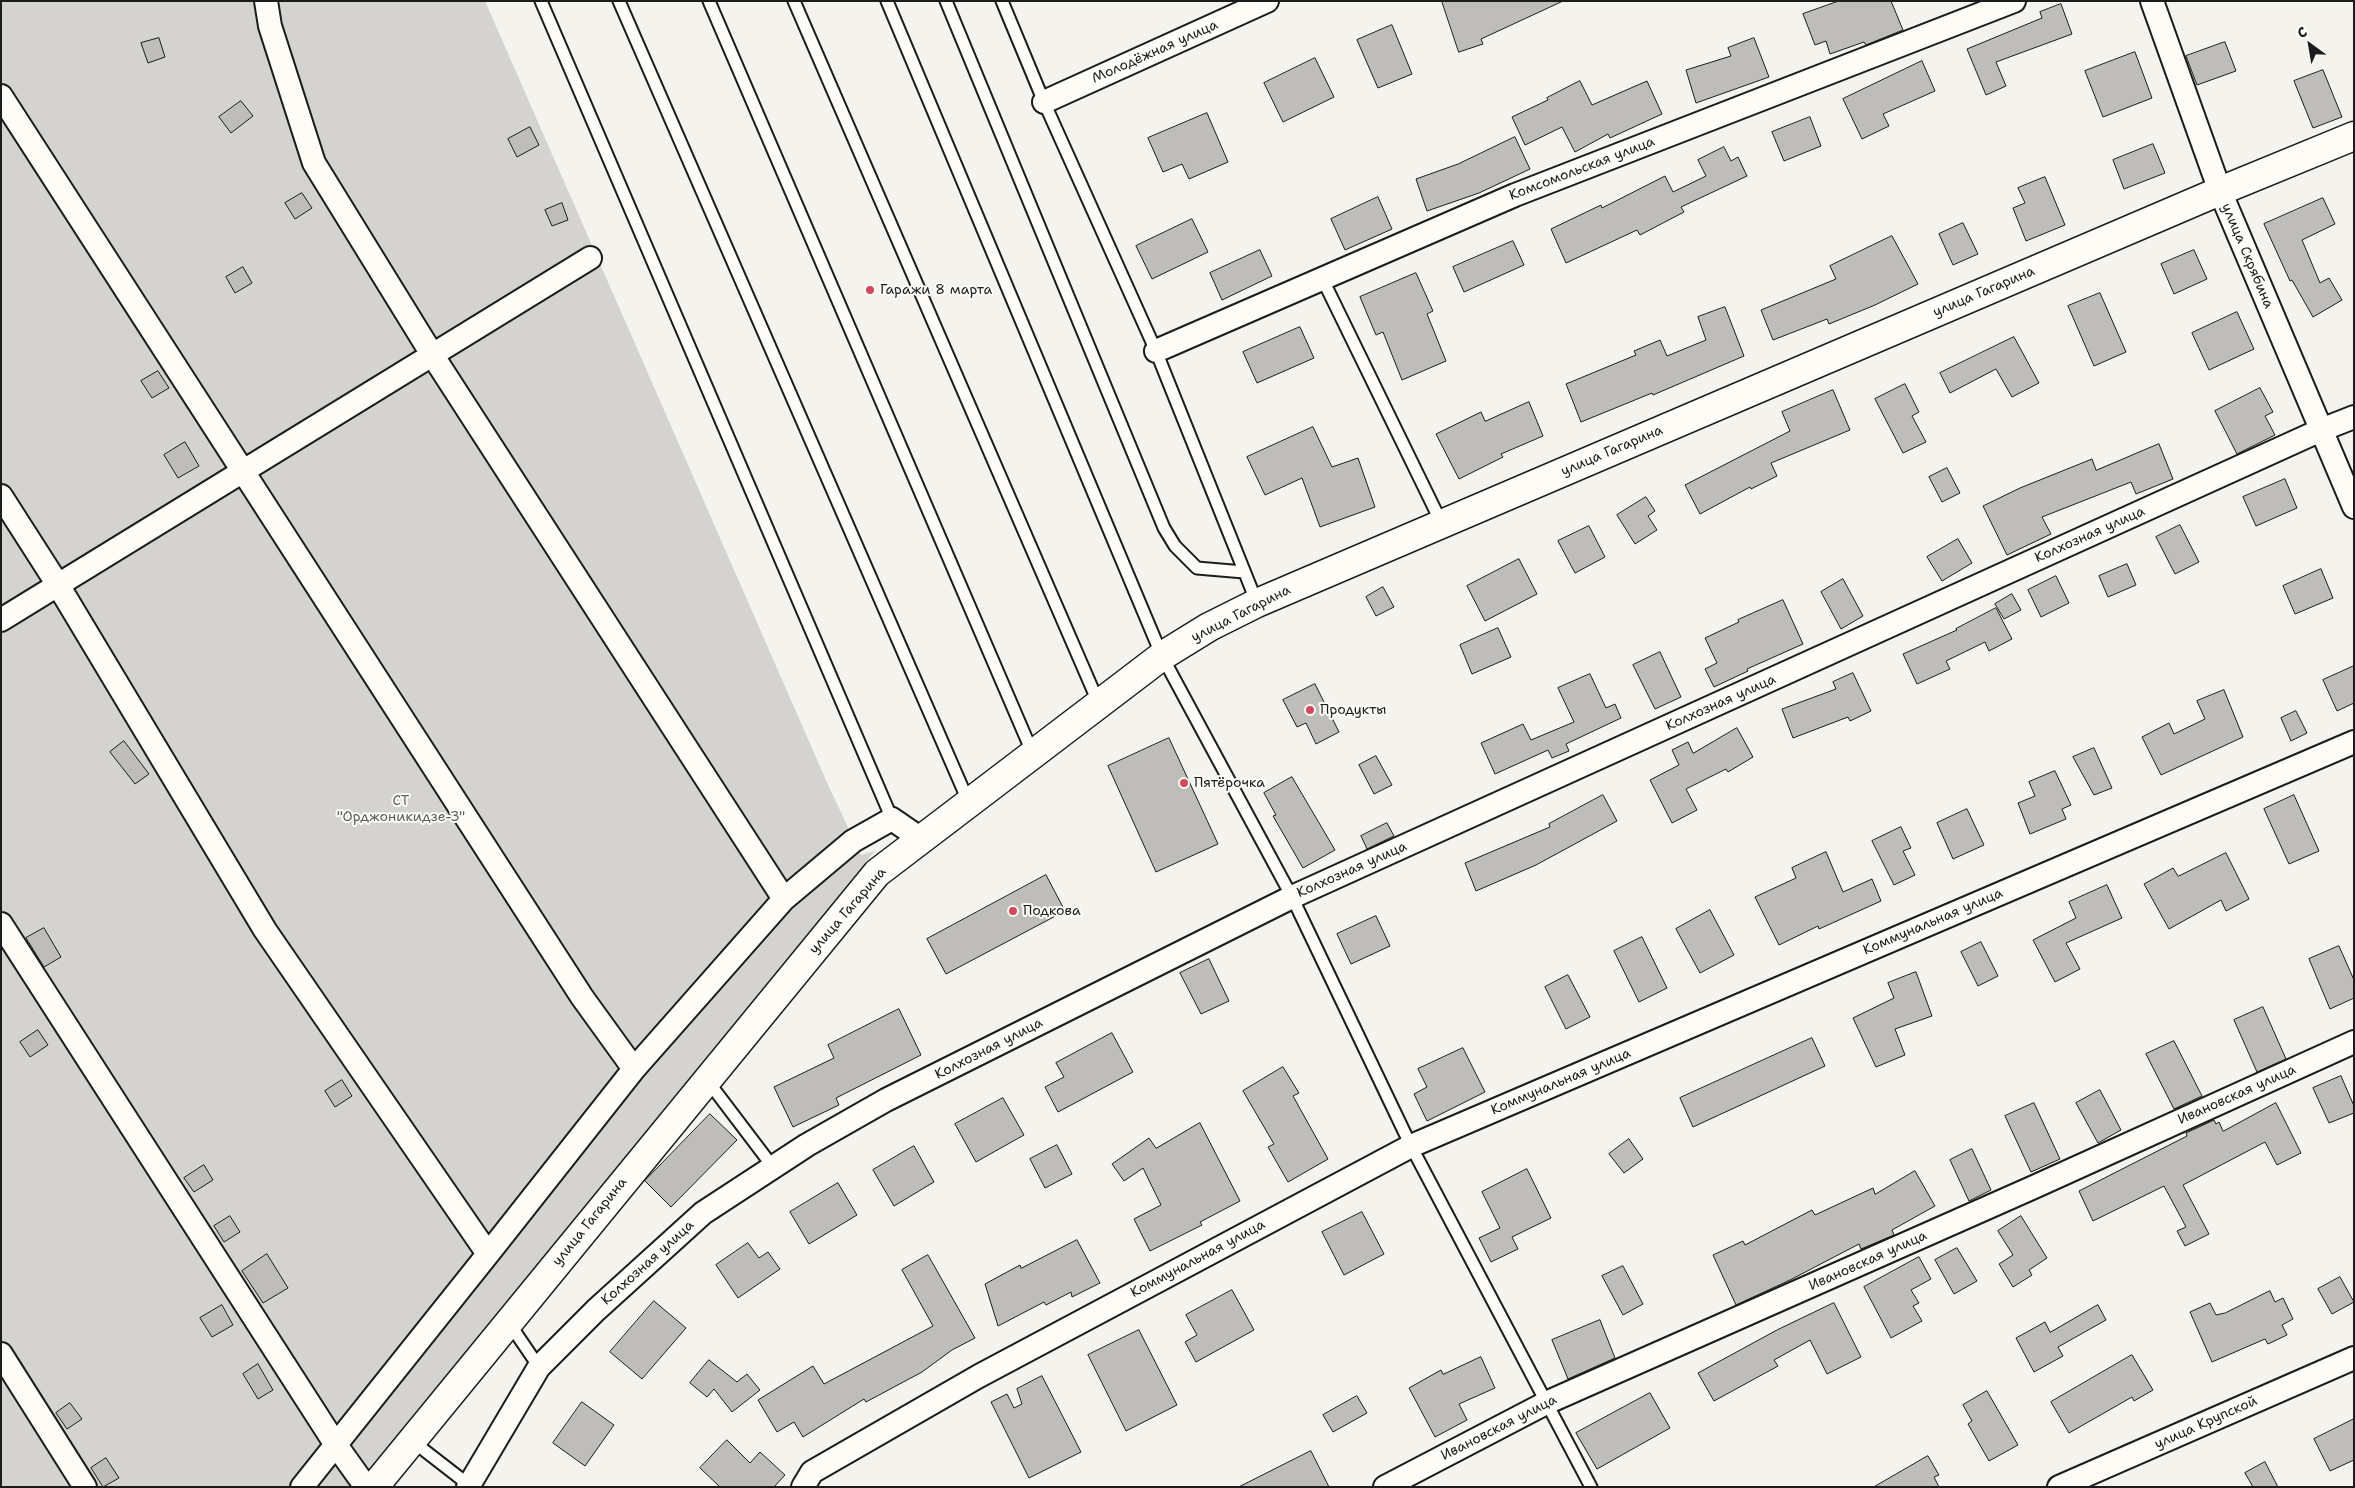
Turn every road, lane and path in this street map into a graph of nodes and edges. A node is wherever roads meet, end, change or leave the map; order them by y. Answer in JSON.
{"nodes":[{"id":1,"x":266,"y":1,"type":"edge"},
{"id":2,"x":541,"y":1,"type":"edge"},
{"id":3,"x":619,"y":1,"type":"edge"},
{"id":4,"x":709,"y":1,"type":"edge"},
{"id":5,"x":794,"y":1,"type":"edge"},
{"id":6,"x":888,"y":1,"type":"edge"},
{"id":7,"x":946,"y":1,"type":"edge"},
{"id":8,"x":1002,"y":1,"type":"edge"},
{"id":9,"x":1267,"y":1,"type":"edge"},
{"id":10,"x":2014,"y":1,"type":"edge"},
{"id":11,"x":2152,"y":1,"type":"edge"},
{"id":12,"x":1,"y":96,"type":"edge"},
{"id":13,"x":1044,"y":102,"type":"junction"},
{"id":14,"x":2354,"y":136,"type":"edge"},
{"id":15,"x":2220,"y":191,"type":"junction"},
{"id":16,"x":590,"y":258,"type":"dead end"},
{"id":17,"x":1322,"y":278,"type":"junction"},
{"id":18,"x":1156,"y":351,"type":"junction"},
{"id":19,"x":433,"y":356,"type":"junction"},
{"id":20,"x":2354,"y":417,"type":"edge"},
{"id":21,"x":2321,"y":430,"type":"junction"},
{"id":22,"x":244,"y":471,"type":"junction"},
{"id":23,"x":1,"y":496,"type":"edge"},
{"id":24,"x":2354,"y":507,"type":"edge"},
{"id":25,"x":1442,"y":524,"type":"junction"},
{"id":26,"x":1244,"y":572,"type":"junction"},
{"id":27,"x":58,"y":585,"type":"junction"},
{"id":28,"x":1257,"y":603,"type":"junction"},
{"id":29,"x":1,"y":620,"type":"edge"},
{"id":30,"x":1162,"y":656,"type":"junction"},
{"id":31,"x":1099,"y":704,"type":"junction"},
{"id":32,"x":2354,"y":742,"type":"edge"},
{"id":33,"x":1033,"y":754,"type":"junction"},
{"id":34,"x":969,"y":803,"type":"junction"},
{"id":35,"x":892,"y":819,"type":"junction"},
{"id":36,"x":921,"y":839,"type":"junction"},
{"id":37,"x":1292,"y":897,"type":"junction"},
{"id":38,"x":784,"y":899,"type":"junction"},
{"id":39,"x":1,"y":924,"type":"edge"},
{"id":40,"x":2354,"y":1042,"type":"edge"},
{"id":41,"x":634,"y":1069,"type":"junction"},
{"id":42,"x":708,"y":1080,"type":"junction"},
{"id":43,"x":1411,"y":1146,"type":"junction"},
{"id":44,"x":773,"y":1167,"type":"junction"},
{"id":45,"x":488,"y":1254,"type":"junction"},
{"id":46,"x":508,"y":1322,"type":"junction"},
{"id":47,"x":1,"y":1354,"type":"edge"},
{"id":48,"x":2354,"y":1358,"type":"edge"},
{"id":49,"x":539,"y":1367,"type":"junction"},
{"id":50,"x":1546,"y":1403,"type":"junction"},
{"id":51,"x":411,"y":1440,"type":"junction"},
{"id":52,"x":336,"y":1446,"type":"junction"},
{"id":53,"x":468,"y":1486,"type":"edge"},
{"id":54,"x":85,"y":1487,"type":"edge"},
{"id":55,"x":302,"y":1487,"type":"edge"},
{"id":56,"x":366,"y":1487,"type":"edge"},
{"id":57,"x":374,"y":1487,"type":"edge"},
{"id":58,"x":804,"y":1487,"type":"edge"},
{"id":59,"x":1385,"y":1487,"type":"edge"},
{"id":60,"x":1591,"y":1487,"type":"edge"},
{"id":61,"x":2059,"y":1487,"type":"edge"}],
"edges":[{"from":1,"to":19,"type":"street"},
{"from":2,"to":35,"type":"lane"},
{"from":3,"to":34,"type":"lane"},
{"from":4,"to":33,"type":"lane"},
{"from":5,"to":31,"type":"lane"},
{"from":6,"to":30,"type":"lane"},
{"from":7,"to":26,"type":"lane"},
{"from":8,"to":13,"type":"lane"},
{"from":9,"to":13,"type":"street","name":"Молодёжная улица"},
{"from":10,"to":17,"type":"street","name":"Комсомольская улица"},
{"from":11,"to":15,"type":"street","name":"улица Скрябина"},
{"from":12,"to":22,"type":"street"},
{"from":13,"to":18,"type":"lane"},
{"from":14,"to":15,"type":"main road","name":"улица Гагарина"},
{"from":15,"to":21,"type":"street","name":"улица Скрябина"},
{"from":15,"to":25,"type":"main road","name":"улица Гагарина"},
{"from":16,"to":19,"type":"street"},
{"from":17,"to":18,"type":"street","name":"Комсомольская улица"},
{"from":17,"to":25,"type":"lane"},
{"from":18,"to":26,"type":"lane"},
{"from":19,"to":22,"type":"street"},
{"from":19,"to":38,"type":"street"},
{"from":20,"to":21,"type":"street","name":"Колхозная улица"},
{"from":21,"to":24,"type":"street","name":"улица Скрябина"},
{"from":21,"to":37,"type":"street","name":"Колхозная улица"},
{"from":22,"to":27,"type":"street"},
{"from":22,"to":41,"type":"street"},
{"from":23,"to":27,"type":"street"},
{"from":25,"to":28,"type":"main road","name":"улица Гагарина"},
{"from":26,"to":28,"type":"lane"},
{"from":27,"to":29,"type":"street"},
{"from":27,"to":45,"type":"street"},
{"from":28,"to":30,"type":"main road","name":"улица Гагарина"},
{"from":30,"to":31,"type":"main road","name":"улица Гагарина"},
{"from":30,"to":37,"type":"lane"},
{"from":31,"to":33,"type":"main road","name":"улица Гагарина"},
{"from":32,"to":43,"type":"street","name":"Коммунальная улица"},
{"from":33,"to":34,"type":"main road","name":"улица Гагарина"},
{"from":34,"to":36,"type":"main road","name":"улица Гагарина"},
{"from":35,"to":36,"type":"street"},
{"from":35,"to":38,"type":"street"},
{"from":36,"to":42,"type":"main road","name":"улица Гагарина"},
{"from":37,"to":43,"type":"lane"},
{"from":37,"to":44,"type":"street","name":"Колхозная улица"},
{"from":38,"to":41,"type":"street"},
{"from":39,"to":52,"type":"street"},
{"from":40,"to":50,"type":"street","name":"Ивановская улица"},
{"from":41,"to":45,"type":"street"},
{"from":42,"to":44,"type":"lane"},
{"from":42,"to":46,"type":"main road","name":"улица Гагарина"},
{"from":43,"to":50,"type":"lane"},
{"from":43,"to":58,"type":"street","name":"Коммунальная улица"},
{"from":44,"to":49,"type":"street","name":"Колхозная улица"},
{"from":45,"to":52,"type":"street"},
{"from":46,"to":49,"type":"lane"},
{"from":46,"to":51,"type":"main road","name":"улица Гагарина"},
{"from":47,"to":54,"type":"street"},
{"from":48,"to":61,"type":"street","name":"улица Крупской"},
{"from":49,"to":53,"type":"street","name":"Колхозная улица"},
{"from":50,"to":59,"type":"street","name":"Ивановская улица"},
{"from":50,"to":60,"type":"lane"},
{"from":51,"to":53,"type":"lane"},
{"from":51,"to":57,"type":"main road","name":"улица Гагарина"},
{"from":52,"to":55,"type":"street"},
{"from":52,"to":56,"type":"street"}]}
